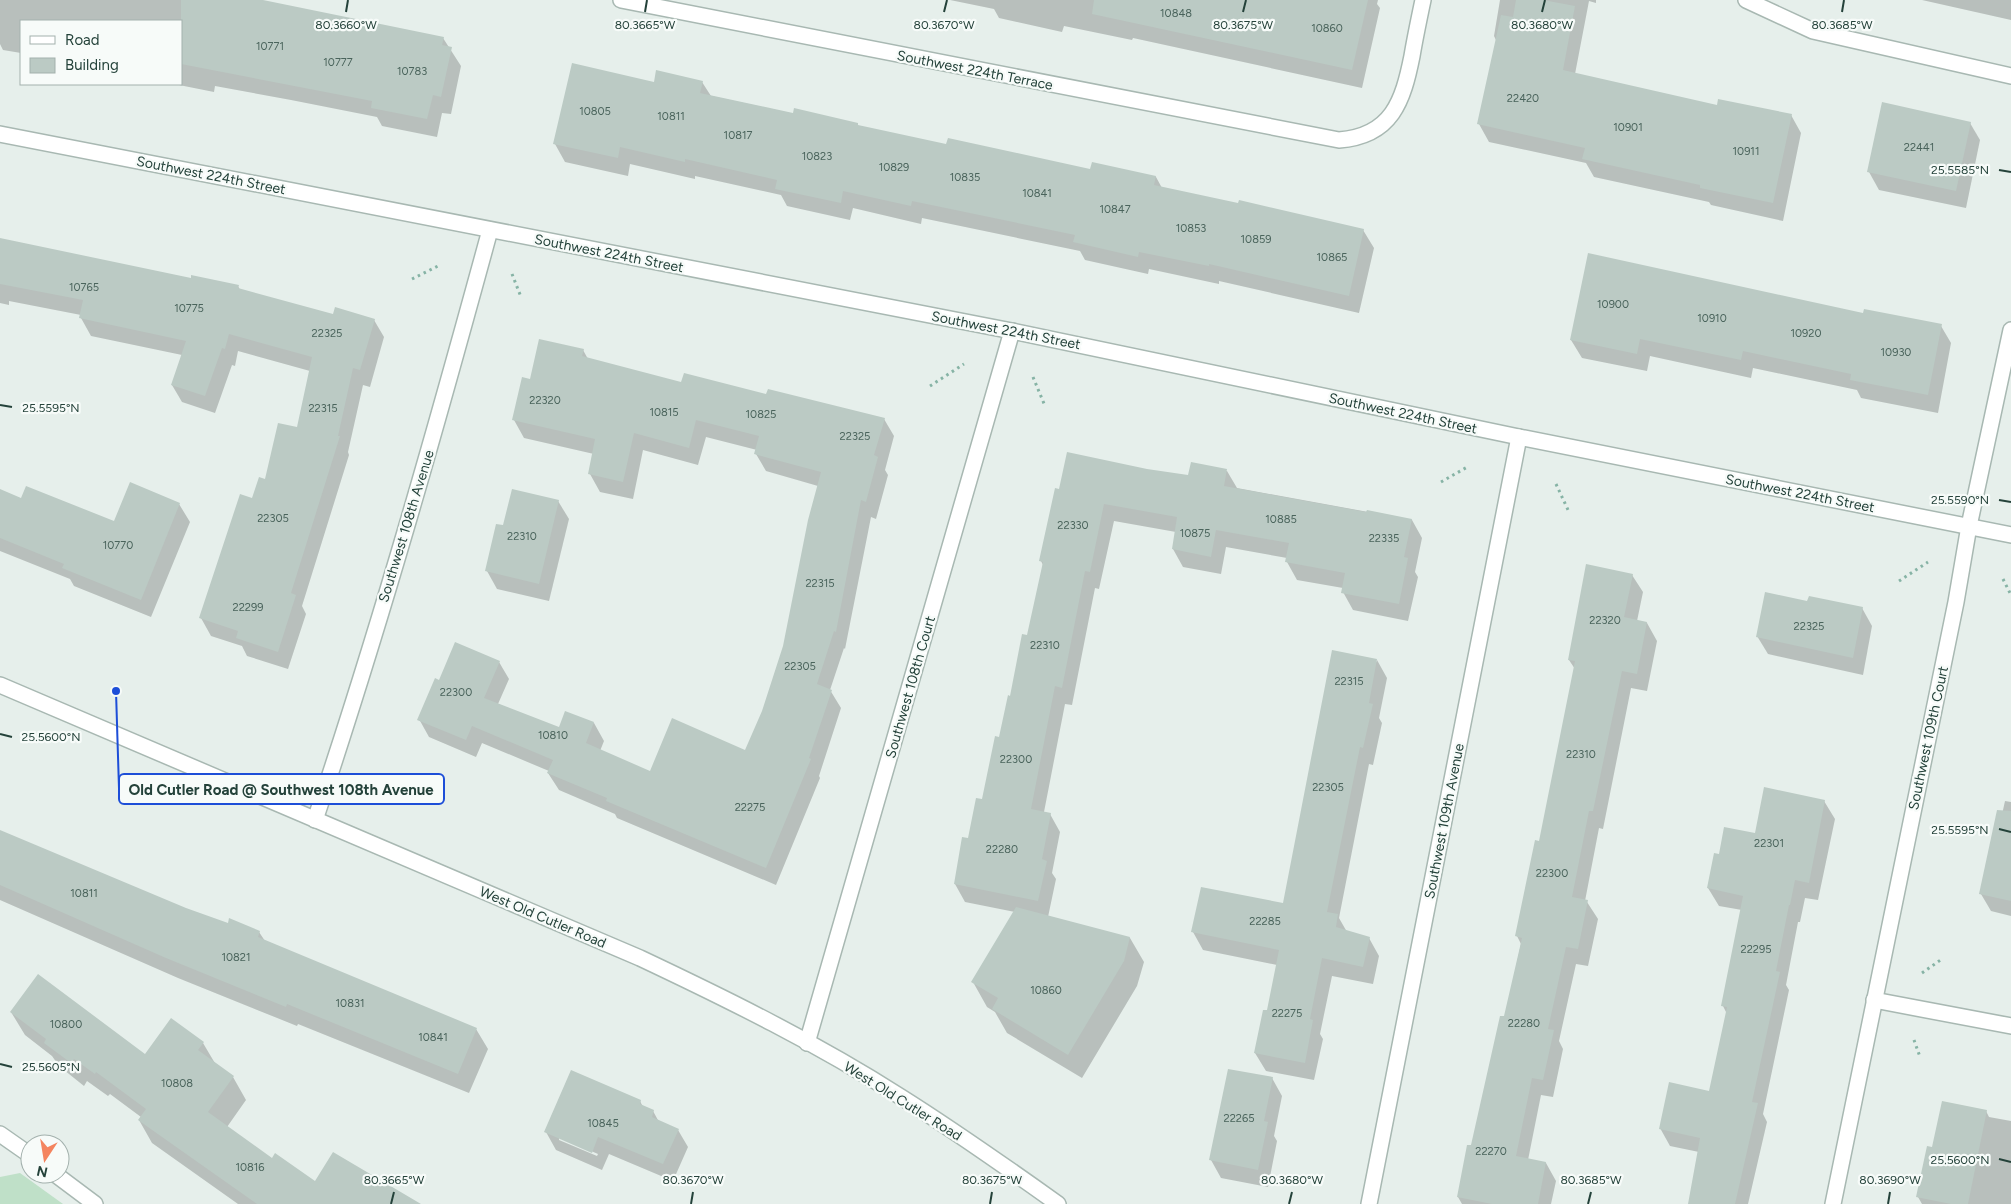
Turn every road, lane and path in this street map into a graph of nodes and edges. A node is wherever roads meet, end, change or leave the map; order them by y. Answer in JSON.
{"nodes":[{"id":1,"x":621,"y":0,"type":"edge"},
{"id":2,"x":1423,"y":0,"type":"edge"},
{"id":3,"x":1746,"y":0,"type":"edge"},
{"id":4,"x":2011,"y":76,"type":"edge"},
{"id":5,"x":0,"y":134,"type":"edge"},
{"id":6,"x":490,"y":230,"type":"junction"},
{"id":7,"x":440,"y":265,"type":"dead end"},
{"id":8,"x":512,"y":274,"type":"dead end"},
{"id":9,"x":412,"y":279,"type":"dead end"},
{"id":10,"x":521,"y":297,"type":"dead end"},
{"id":11,"x":2011,"y":330,"type":"edge"},
{"id":12,"x":1012,"y":331,"type":"junction"},
{"id":13,"x":964,"y":364,"type":"dead end"},
{"id":14,"x":1033,"y":378,"type":"dead end"},
{"id":15,"x":930,"y":386,"type":"dead end"},
{"id":16,"x":1044,"y":406,"type":"dead end"},
{"id":17,"x":1519,"y":437,"type":"junction"},
{"id":18,"x":1469,"y":466,"type":"dead end"},
{"id":19,"x":1441,"y":482,"type":"dead end"},
{"id":20,"x":1556,"y":484,"type":"dead end"},
{"id":21,"x":1569,"y":512,"type":"dead end"},
{"id":22,"x":1969,"y":526,"type":"junction"},
{"id":23,"x":2011,"y":535,"type":"edge"},
{"id":24,"x":1928,"y":562,"type":"dead end"},
{"id":25,"x":2003,"y":579,"type":"dead end"},
{"id":26,"x":1899,"y":581,"type":"dead end"},
{"id":27,"x":2011,"y":595,"type":"edge"},
{"id":28,"x":0,"y":685,"type":"edge"},
{"id":29,"x":315,"y":820,"type":"junction"},
{"id":30,"x":1942,"y":959,"type":"dead end"},
{"id":31,"x":1922,"y":974,"type":"dead end"},
{"id":32,"x":1874,"y":1000,"type":"junction"},
{"id":33,"x":2011,"y":1026,"type":"edge"},
{"id":34,"x":1914,"y":1040,"type":"dead end"},
{"id":35,"x":807,"y":1042,"type":"junction"},
{"id":36,"x":1920,"y":1057,"type":"dead end"},
{"id":37,"x":0,"y":1134,"type":"edge"},
{"id":38,"x":20,"y":1148,"type":"edge"},
{"id":39,"x":68,"y":1184,"type":"edge"},
{"id":40,"x":95,"y":1204,"type":"edge"},
{"id":41,"x":1058,"y":1204,"type":"edge"},
{"id":42,"x":1369,"y":1204,"type":"edge"},
{"id":43,"x":1833,"y":1204,"type":"edge"}],
"edges":[{"from":1,"to":2,"type":"street","name":"Southwest 224th Terrace"},
{"from":3,"to":4,"type":"street"},
{"from":5,"to":6,"type":"street","name":"Southwest 224th Street"},
{"from":6,"to":12,"type":"street","name":"Southwest 224th Street"},
{"from":6,"to":29,"type":"street","name":"Southwest 108th Avenue"},
{"from":7,"to":9,"type":"path"},
{"from":8,"to":10,"type":"path"},
{"from":11,"to":22,"type":"street","name":"Southwest 109th Court"},
{"from":12,"to":17,"type":"street","name":"Southwest 224th Street"},
{"from":12,"to":35,"type":"street","name":"Southwest 108th Court"},
{"from":13,"to":15,"type":"path"},
{"from":14,"to":16,"type":"path"},
{"from":17,"to":22,"type":"street","name":"Southwest 224th Street"},
{"from":17,"to":42,"type":"street","name":"Southwest 109th Avenue"},
{"from":18,"to":19,"type":"path"},
{"from":20,"to":21,"type":"path"},
{"from":22,"to":23,"type":"street","name":"Southwest 224th Street"},
{"from":22,"to":32,"type":"street","name":"Southwest 109th Court"},
{"from":24,"to":26,"type":"path"},
{"from":25,"to":27,"type":"path"},
{"from":28,"to":29,"type":"street","name":"West Old Cutler Road"},
{"from":29,"to":35,"type":"street","name":"West Old Cutler Road"},
{"from":30,"to":31,"type":"path"},
{"from":32,"to":33,"type":"street"},
{"from":32,"to":43,"type":"street","name":"Southwest 109th Court"},
{"from":34,"to":36,"type":"path"},
{"from":35,"to":41,"type":"street","name":"West Old Cutler Road"},
{"from":37,"to":38,"type":"street"},
{"from":39,"to":40,"type":"street"}]}
